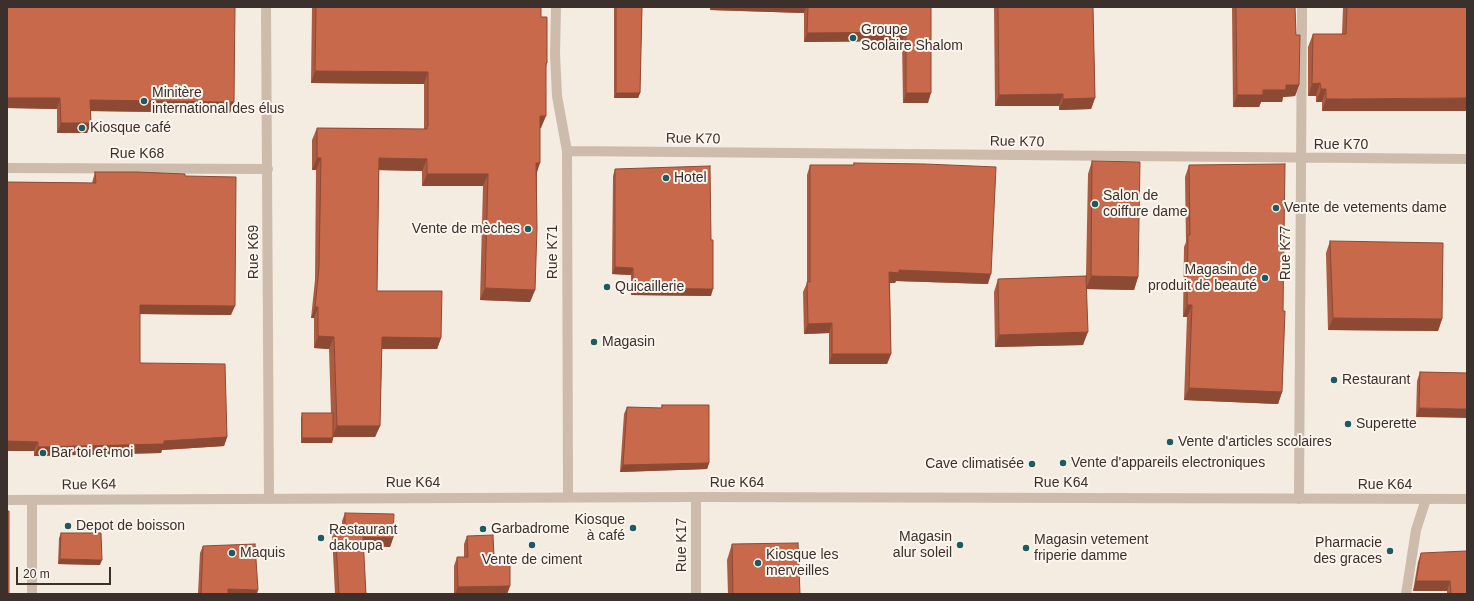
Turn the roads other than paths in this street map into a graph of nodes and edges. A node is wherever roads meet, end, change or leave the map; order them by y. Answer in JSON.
{"nodes":[{"id":1,"x":266,"y":7,"type":"edge"},
{"id":2,"x":556,"y":7,"type":"edge"},
{"id":3,"x":1302,"y":7,"type":"edge"},
{"id":4,"x":567,"y":151,"type":"junction"},
{"id":5,"x":1300,"y":159,"type":"junction"},
{"id":6,"x":1467,"y":159,"type":"edge"},
{"id":7,"x":7,"y":168,"type":"edge"},
{"id":8,"x":268,"y":169,"type":"junction"},
{"id":9,"x":568,"y":497,"type":"junction"},
{"id":10,"x":696,"y":497,"type":"junction"},
{"id":11,"x":269,"y":498,"type":"junction"},
{"id":12,"x":1299,"y":499,"type":"junction"},
{"id":13,"x":1426,"y":499,"type":"junction"},
{"id":14,"x":1467,"y":499,"type":"edge"},
{"id":15,"x":7,"y":500,"type":"edge"},
{"id":16,"x":32,"y":500,"type":"junction"},
{"id":17,"x":32,"y":594,"type":"edge"},
{"id":18,"x":696,"y":594,"type":"edge"},
{"id":19,"x":1406,"y":594,"type":"edge"}],
"edges":[{"from":1,"to":8,"type":"street","name":"Rue K69"},
{"from":2,"to":4,"type":"street","name":"Rue K71"},
{"from":3,"to":5,"type":"street","name":"Rue K77"},
{"from":4,"to":5,"type":"street","name":"Rue K70"},
{"from":4,"to":9,"type":"street","name":"Rue K71"},
{"from":5,"to":6,"type":"street","name":"Rue K70"},
{"from":5,"to":12,"type":"street","name":"Rue K77"},
{"from":7,"to":8,"type":"street","name":"Rue K68"},
{"from":8,"to":11,"type":"street","name":"Rue K69"},
{"from":9,"to":10,"type":"street","name":"Rue K64"},
{"from":9,"to":11,"type":"street","name":"Rue K64"},
{"from":10,"to":12,"type":"street","name":"Rue K64"},
{"from":10,"to":18,"type":"street","name":"Rue K17"},
{"from":11,"to":16,"type":"street","name":"Rue K64"},
{"from":12,"to":13,"type":"street","name":"Rue K64"},
{"from":13,"to":14,"type":"street","name":"Rue K64"},
{"from":13,"to":19,"type":"street"},
{"from":15,"to":16,"type":"street","name":"Rue K64"},
{"from":16,"to":17,"type":"street"}]}
